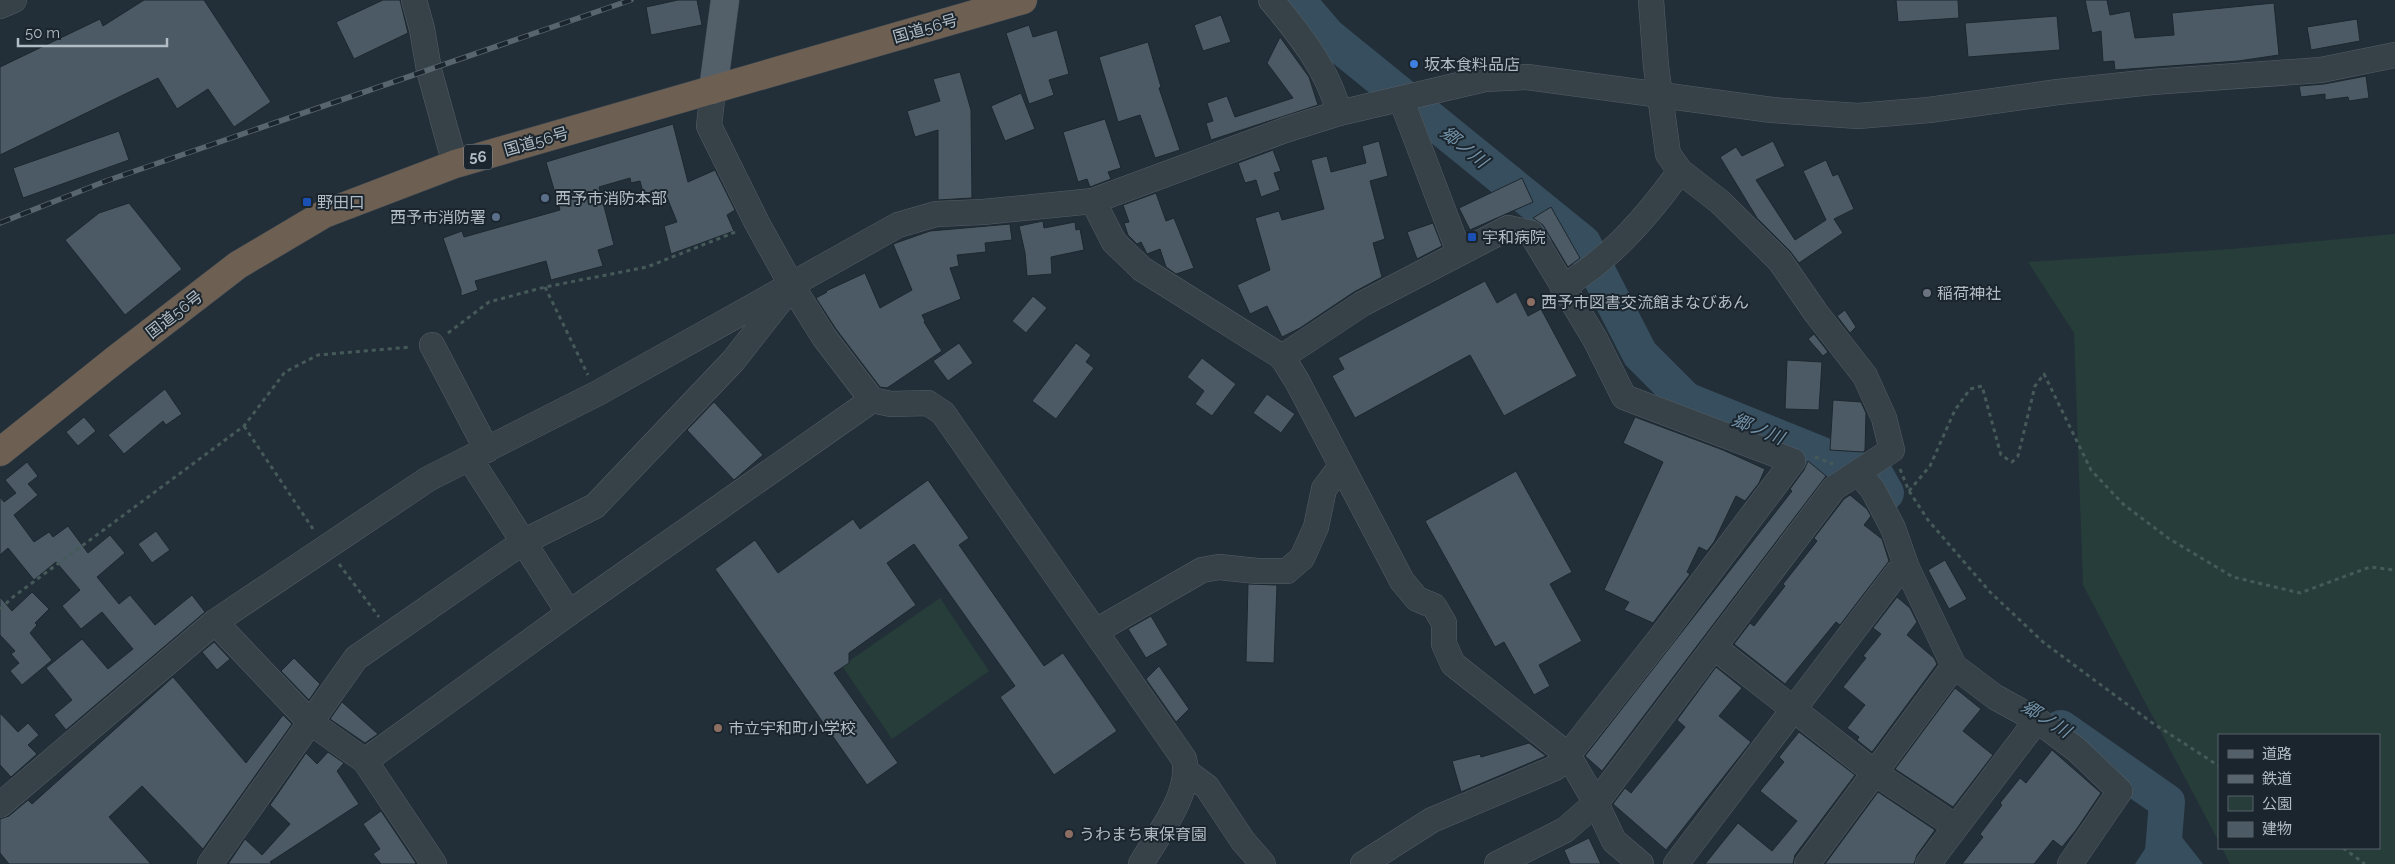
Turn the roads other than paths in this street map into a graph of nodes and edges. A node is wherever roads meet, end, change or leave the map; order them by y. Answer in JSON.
{"nodes":[{"id":1,"x":14,"y":0,"type":"edge"},
{"id":2,"x":414,"y":0,"type":"edge"},
{"id":3,"x":725,"y":0,"type":"edge"},
{"id":4,"x":1023,"y":0,"type":"edge"},
{"id":5,"x":1271,"y":0,"type":"edge"},
{"id":6,"x":1651,"y":0,"type":"edge"},
{"id":7,"x":0,"y":6,"type":"edge"},
{"id":8,"x":2395,"y":55,"type":"edge"},
{"id":9,"x":713,"y":90,"type":"junction"},
{"id":10,"x":1660,"y":94,"type":"junction"},
{"id":11,"x":1401,"y":99,"type":"junction"},
{"id":12,"x":1339,"y":113,"type":"junction"},
{"id":13,"x":455,"y":164,"type":"junction"},
{"id":14,"x":1680,"y":171,"type":"junction"},
{"id":15,"x":1093,"y":201,"type":"junction"},
{"id":16,"x":1459,"y":252,"type":"junction"},
{"id":17,"x":792,"y":286,"type":"junction"},
{"id":18,"x":1563,"y":288,"type":"junction"},
{"id":19,"x":432,"y":345,"type":"road end"},
{"id":20,"x":1282,"y":357,"type":"junction"},
{"id":21,"x":872,"y":400,"type":"junction"},
{"id":22,"x":0,"y":452,"type":"edge"},
{"id":23,"x":478,"y":455,"type":"junction"},
{"id":24,"x":1340,"y":466,"type":"junction"},
{"id":25,"x":1858,"y":472,"type":"junction"},
{"id":26,"x":523,"y":542,"type":"junction"},
{"id":27,"x":1907,"y":568,"type":"junction"},
{"id":28,"x":569,"y":613,"type":"junction"},
{"id":29,"x":215,"y":622,"type":"junction"},
{"id":30,"x":1096,"y":631,"type":"junction"},
{"id":31,"x":1715,"y":648,"type":"junction"},
{"id":32,"x":1954,"y":666,"type":"junction"},
{"id":33,"x":1793,"y":710,"type":"junction"},
{"id":34,"x":2037,"y":720,"type":"junction"},
{"id":35,"x":310,"y":722,"type":"junction"},
{"id":36,"x":1568,"y":755,"type":"junction"},
{"id":37,"x":364,"y":761,"type":"junction"},
{"id":38,"x":1186,"y":772,"type":"junction"},
{"id":39,"x":1875,"y":773,"type":"junction"},
{"id":40,"x":1596,"y":803,"type":"junction"},
{"id":41,"x":0,"y":805,"type":"edge"},
{"id":42,"x":1955,"y":826,"type":"junction"},
{"id":43,"x":210,"y":864,"type":"edge"},
{"id":44,"x":434,"y":864,"type":"edge"},
{"id":45,"x":1141,"y":864,"type":"edge"},
{"id":46,"x":1263,"y":864,"type":"edge"},
{"id":47,"x":1363,"y":864,"type":"edge"},
{"id":48,"x":1497,"y":864,"type":"edge"},
{"id":49,"x":1641,"y":864,"type":"edge"},
{"id":50,"x":1676,"y":864,"type":"edge"},
{"id":51,"x":1807,"y":864,"type":"edge"},
{"id":52,"x":1928,"y":864,"type":"edge"},
{"id":53,"x":2070,"y":864,"type":"edge"}],
"edges":[{"from":1,"to":7,"type":"street"},
{"from":2,"to":13,"type":"street"},
{"from":3,"to":9,"type":"main road"},
{"from":4,"to":9,"type":"highway","name":"国道56号","number":"56"},
{"from":5,"to":12,"type":"street"},
{"from":6,"to":10,"type":"street"},
{"from":8,"to":10,"type":"street"},
{"from":9,"to":13,"type":"highway","name":"国道56号","number":"56"},
{"from":9,"to":17,"type":"street"},
{"from":10,"to":11,"type":"street"},
{"from":10,"to":14,"type":"street"},
{"from":11,"to":12,"type":"street"},
{"from":11,"to":16,"type":"street"},
{"from":12,"to":15,"type":"street"},
{"from":13,"to":22,"type":"highway","name":"国道56号","number":"56"},
{"from":14,"to":18,"type":"street"},
{"from":14,"to":25,"type":"street"},
{"from":15,"to":17,"type":"street"},
{"from":15,"to":20,"type":"street"},
{"from":16,"to":18,"type":"street"},
{"from":16,"to":20,"type":"street"},
{"from":17,"to":21,"type":"street"},
{"from":17,"to":23,"type":"street"},
{"from":17,"to":26,"type":"street"},
{"from":18,"to":36,"type":"street"},
{"from":19,"to":23,"type":"street"},
{"from":20,"to":24,"type":"street"},
{"from":21,"to":28,"type":"street"},
{"from":21,"to":30,"type":"street"},
{"from":23,"to":26,"type":"street"},
{"from":23,"to":29,"type":"street"},
{"from":24,"to":30,"type":"street"},
{"from":24,"to":36,"type":"street"},
{"from":25,"to":27,"type":"street"},
{"from":25,"to":31,"type":"street"},
{"from":26,"to":28,"type":"street"},
{"from":26,"to":35,"type":"street"},
{"from":27,"to":32,"type":"street"},
{"from":27,"to":33,"type":"street"},
{"from":28,"to":37,"type":"street"},
{"from":29,"to":35,"type":"street"},
{"from":29,"to":41,"type":"street"},
{"from":30,"to":38,"type":"street"},
{"from":31,"to":33,"type":"street"},
{"from":31,"to":40,"type":"street"},
{"from":32,"to":34,"type":"street"},
{"from":32,"to":39,"type":"street"},
{"from":33,"to":39,"type":"street"},
{"from":33,"to":50,"type":"street"},
{"from":34,"to":42,"type":"street"},
{"from":34,"to":53,"type":"street"},
{"from":35,"to":37,"type":"street"},
{"from":35,"to":43,"type":"street"},
{"from":36,"to":40,"type":"street"},
{"from":36,"to":47,"type":"street"},
{"from":37,"to":44,"type":"street"},
{"from":38,"to":45,"type":"street"},
{"from":38,"to":46,"type":"street"},
{"from":39,"to":42,"type":"street"},
{"from":39,"to":51,"type":"street"},
{"from":40,"to":48,"type":"street"},
{"from":40,"to":49,"type":"street"},
{"from":42,"to":52,"type":"street"}]}
